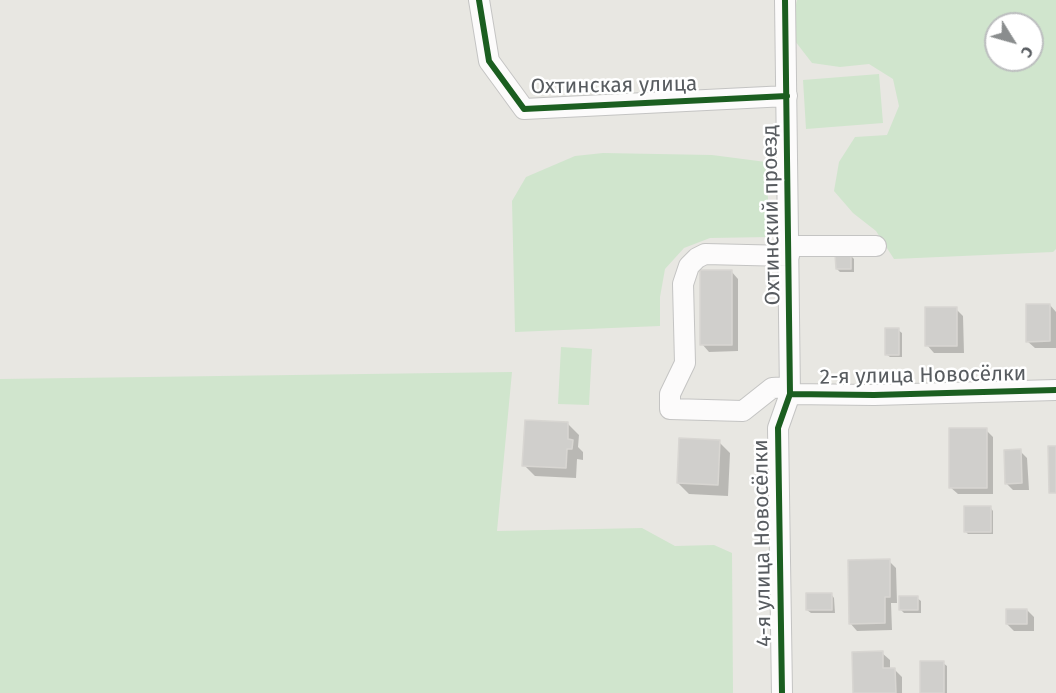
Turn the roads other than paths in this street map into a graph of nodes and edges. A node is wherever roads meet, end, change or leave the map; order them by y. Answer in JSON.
{"nodes":[{"id":1,"x":479,"y":0,"type":"edge"},
{"id":2,"x":785,"y":0,"type":"edge"},
{"id":3,"x":787,"y":96,"type":"junction"},
{"id":4,"x":876,"y":246,"type":"dead end"},
{"id":5,"x":789,"y":251,"type":"junction"},
{"id":6,"x":1056,"y":390,"type":"edge"},
{"id":7,"x":790,"y":391,"type":"junction"},
{"id":8,"x":782,"y":693,"type":"edge"}],
"edges":[{"from":1,"to":3,"type":"street","name":"Охтинская улица"},
{"from":2,"to":3,"type":"street","name":"Охтинский проезд"},
{"from":3,"to":5,"type":"street","name":"Охтинский проезд"},
{"from":4,"to":5,"type":"street"},
{"from":5,"to":7,"type":"street","name":"Охтинский проезд"},
{"from":5,"to":7,"type":"street","name":"2-я улица Новосёлки"},
{"from":6,"to":7,"type":"street","name":"2-я улица Новосёлки"},
{"from":7,"to":8,"type":"street","name":"4-я улица Новосёлки"}]}
